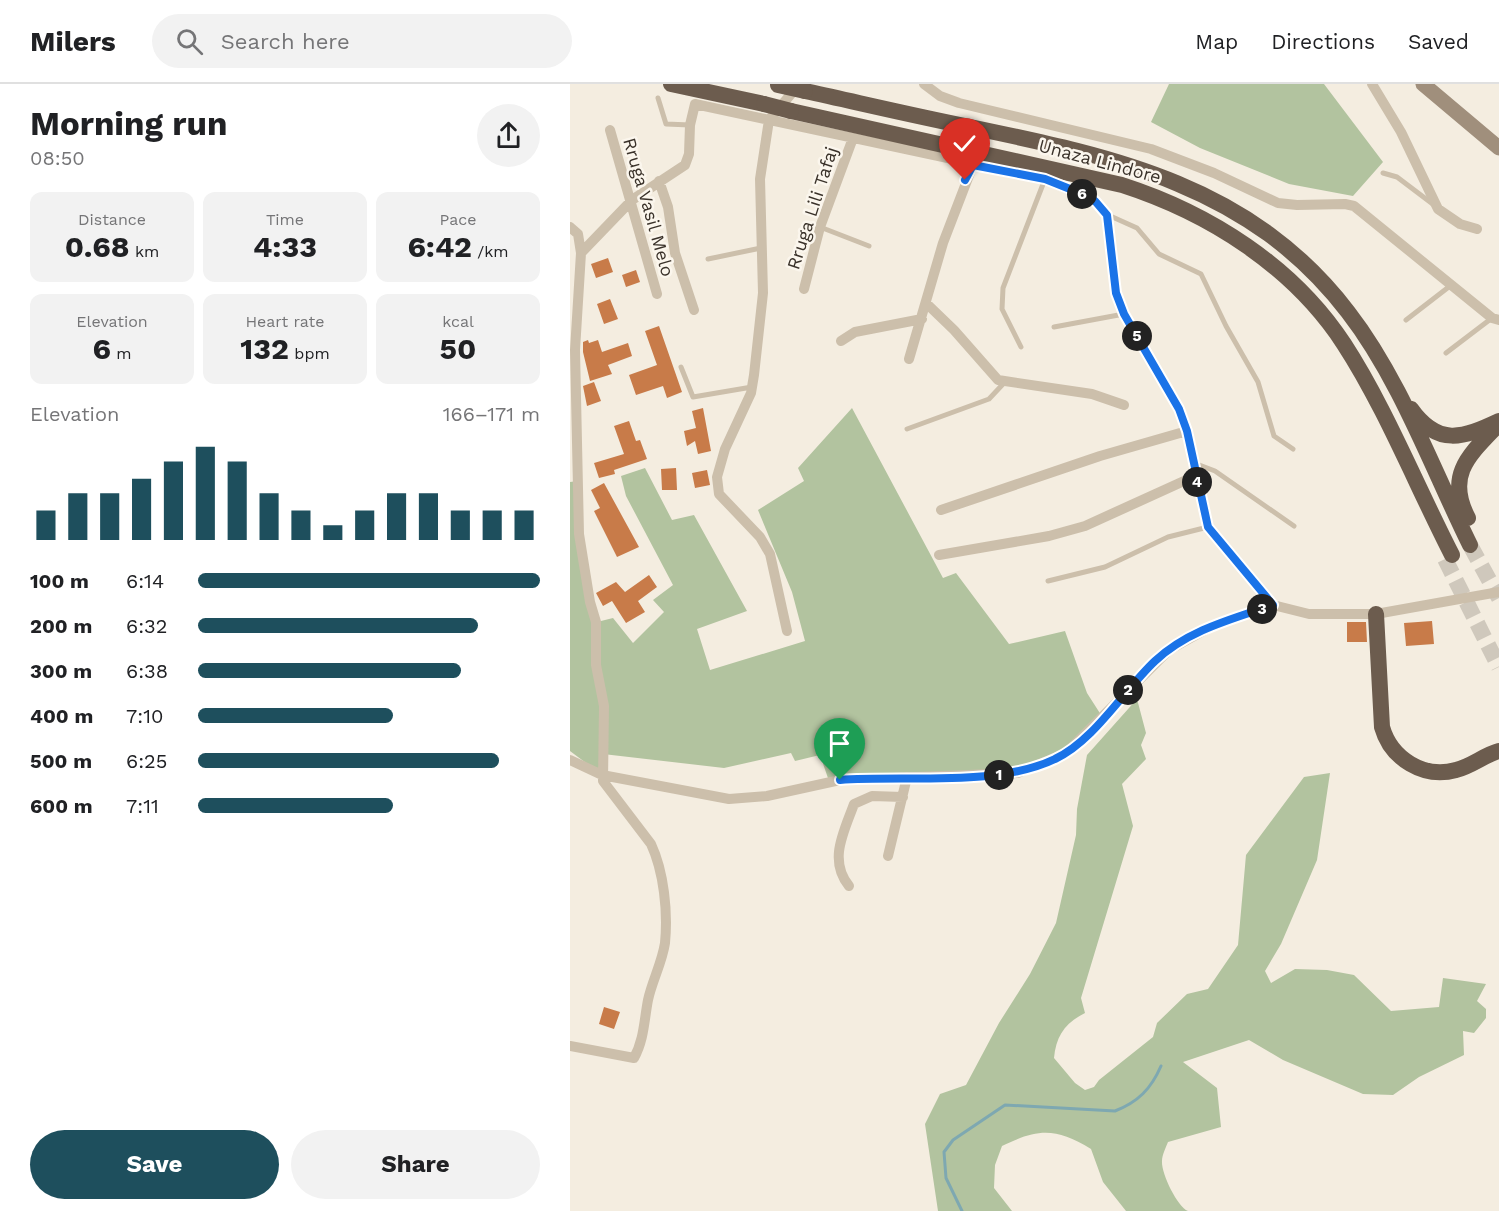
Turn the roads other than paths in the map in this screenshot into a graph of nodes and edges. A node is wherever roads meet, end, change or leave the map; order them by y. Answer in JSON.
{"nodes":[{"id":1,"x":671,"y":84,"type":"edge"},
{"id":2,"x":776,"y":84,"type":"edge"},
{"id":3,"x":924,"y":84,"type":"edge"},
{"id":4,"x":1372,"y":84,"type":"edge"},
{"id":5,"x":1424,"y":84,"type":"edge"},
{"id":6,"x":802,"y":88,"type":"edge"},
{"id":7,"x":658,"y":98,"type":"dead end"},
{"id":8,"x":767,"y":112,"type":"junction"},
{"id":9,"x":690,"y":125,"type":"junction"},
{"id":10,"x":610,"y":130,"type":"dead end"},
{"id":11,"x":853,"y":138,"type":"junction"},
{"id":12,"x":1499,"y":148,"type":"edge"},
{"id":13,"x":973,"y":165,"type":"junction"},
{"id":14,"x":1383,"y":173,"type":"dead end"},
{"id":15,"x":1045,"y":179,"type":"junction"},
{"id":16,"x":659,"y":181,"type":"junction"},
{"id":17,"x":1213,"y":198,"type":"junction"},
{"id":18,"x":632,"y":200,"type":"junction"},
{"id":19,"x":1438,"y":208,"type":"junction"},
{"id":20,"x":1107,"y":215,"type":"junction"},
{"id":21,"x":570,"y":227,"type":"edge"},
{"id":22,"x":820,"y":227,"type":"junction"},
{"id":23,"x":1477,"y":229,"type":"dead end"},
{"id":24,"x":869,"y":246,"type":"dead end"},
{"id":25,"x":761,"y":248,"type":"junction"},
{"id":26,"x":581,"y":253,"type":"junction"},
{"id":27,"x":708,"y":260,"type":"dead end"},
{"id":28,"x":1450,"y":286,"type":"junction"},
{"id":29,"x":804,"y":289,"type":"dead end"},
{"id":30,"x":657,"y":294,"type":"dead end"},
{"id":31,"x":927,"y":304,"type":"junction"},
{"id":32,"x":694,"y":310,"type":"dead end"},
{"id":33,"x":1124,"y":314,"type":"junction"},
{"id":34,"x":922,"y":319,"type":"junction"},
{"id":35,"x":1496,"y":319,"type":"edge"},
{"id":36,"x":1406,"y":320,"type":"dead end"},
{"id":37,"x":1054,"y":327,"type":"dead end"},
{"id":38,"x":841,"y":341,"type":"dead end"},
{"id":39,"x":1021,"y":347,"type":"dead end"},
{"id":40,"x":1446,"y":353,"type":"dead end"},
{"id":41,"x":909,"y":359,"type":"dead end"},
{"id":42,"x":681,"y":367,"type":"dead end"},
{"id":43,"x":1004,"y":383,"type":"junction"},
{"id":44,"x":752,"y":387,"type":"junction"},
{"id":45,"x":1124,"y":405,"type":"dead end"},
{"id":46,"x":1499,"y":423,"type":"edge"},
{"id":47,"x":907,"y":429,"type":"dead end"},
{"id":48,"x":1187,"y":431,"type":"junction"},
{"id":49,"x":1293,"y":449,"type":"dead end"},
{"id":50,"x":1193,"y":462,"type":"junction"},
{"id":51,"x":1196,"y":476,"type":"junction"},
{"id":52,"x":941,"y":510,"type":"dead end"},
{"id":53,"x":1294,"y":526,"type":"dead end"},
{"id":54,"x":1208,"y":527,"type":"junction"},
{"id":55,"x":939,"y":555,"type":"dead end"},
{"id":56,"x":1448,"y":557,"type":"tunnel mouth"},
{"id":57,"x":1048,"y":581,"type":"dead end"},
{"id":58,"x":1499,"y":592,"type":"edge"},
{"id":59,"x":1273,"y":605,"type":"junction"},
{"id":60,"x":1376,"y":614,"type":"junction"},
{"id":61,"x":787,"y":631,"type":"dead end"},
{"id":62,"x":1497,"y":750,"type":"edge"},
{"id":63,"x":570,"y":760,"type":"edge"},
{"id":64,"x":602,"y":775,"type":"junction"},
{"id":65,"x":907,"y":777,"type":"junction"},
{"id":66,"x":903,"y":797,"type":"junction"},
{"id":67,"x":888,"y":856,"type":"dead end"},
{"id":68,"x":849,"y":886,"type":"dead end"},
{"id":69,"x":570,"y":1046,"type":"edge"}],
"edges":[{"from":1,"to":8,"type":"highway","name":"Unaza Lindore"},
{"from":2,"to":6,"type":"highway","name":"Unaza Lindore","bridge":true},
{"from":3,"to":28,"type":"street"},
{"from":4,"to":19,"type":"street"},
{"from":5,"to":12,"type":"main road"},
{"from":6,"to":8,"type":"street"},
{"from":6,"to":17,"type":"highway","name":"Unaza Lindore"},
{"from":7,"to":9,"type":"lane"},
{"from":8,"to":9,"type":"street"},
{"from":8,"to":11,"type":"street"},
{"from":8,"to":25,"type":"street"},
{"from":8,"to":56,"type":"highway","name":"Unaza Lindore","bridge":true},
{"from":9,"to":16,"type":"street"},
{"from":10,"to":18,"type":"street","name":"Rruga Vasil Melo"},
{"from":11,"to":13,"type":"street"},
{"from":11,"to":22,"type":"street","name":"Rruga Lili Tafaj"},
{"from":13,"to":15,"type":"street"},
{"from":13,"to":31,"type":"street"},
{"from":14,"to":19,"type":"lane"},
{"from":15,"to":20,"type":"street"},
{"from":15,"to":39,"type":"lane"},
{"from":16,"to":18,"type":"street"},
{"from":16,"to":32,"type":"street"},
{"from":17,"to":46,"type":"highway"},
{"from":17,"to":46,"type":"highway","name":"Unaza Lindore"},
{"from":18,"to":26,"type":"street"},
{"from":18,"to":30,"type":"street","name":"Rruga Vasil Melo"},
{"from":19,"to":23,"type":"street"},
{"from":20,"to":33,"type":"street"},
{"from":20,"to":49,"type":"lane"},
{"from":21,"to":26,"type":"street"},
{"from":22,"to":24,"type":"lane"},
{"from":22,"to":29,"type":"street","name":"Rruga Lili Tafaj"},
{"from":25,"to":27,"type":"lane"},
{"from":25,"to":44,"type":"street"},
{"from":26,"to":64,"type":"street"},
{"from":28,"to":35,"type":"street"},
{"from":28,"to":36,"type":"lane"},
{"from":31,"to":34,"type":"street"},
{"from":31,"to":43,"type":"street"},
{"from":33,"to":37,"type":"lane"},
{"from":33,"to":48,"type":"street"},
{"from":34,"to":38,"type":"street"},
{"from":34,"to":41,"type":"street"},
{"from":35,"to":40,"type":"lane"},
{"from":42,"to":44,"type":"lane"},
{"from":43,"to":45,"type":"street"},
{"from":43,"to":47,"type":"lane"},
{"from":44,"to":61,"type":"street"},
{"from":48,"to":50,"type":"street"},
{"from":48,"to":52,"type":"street"},
{"from":50,"to":51,"type":"street"},
{"from":50,"to":53,"type":"lane"},
{"from":51,"to":54,"type":"street"},
{"from":51,"to":55,"type":"street"},
{"from":54,"to":57,"type":"lane"},
{"from":54,"to":59,"type":"street"},
{"from":58,"to":60,"type":"street"},
{"from":59,"to":60,"type":"street"},
{"from":59,"to":65,"type":"street"},
{"from":60,"to":62,"type":"highway"},
{"from":63,"to":64,"type":"street"},
{"from":64,"to":65,"type":"street"},
{"from":64,"to":69,"type":"street"},
{"from":65,"to":66,"type":"street"},
{"from":66,"to":67,"type":"street"},
{"from":66,"to":68,"type":"street"}]}
